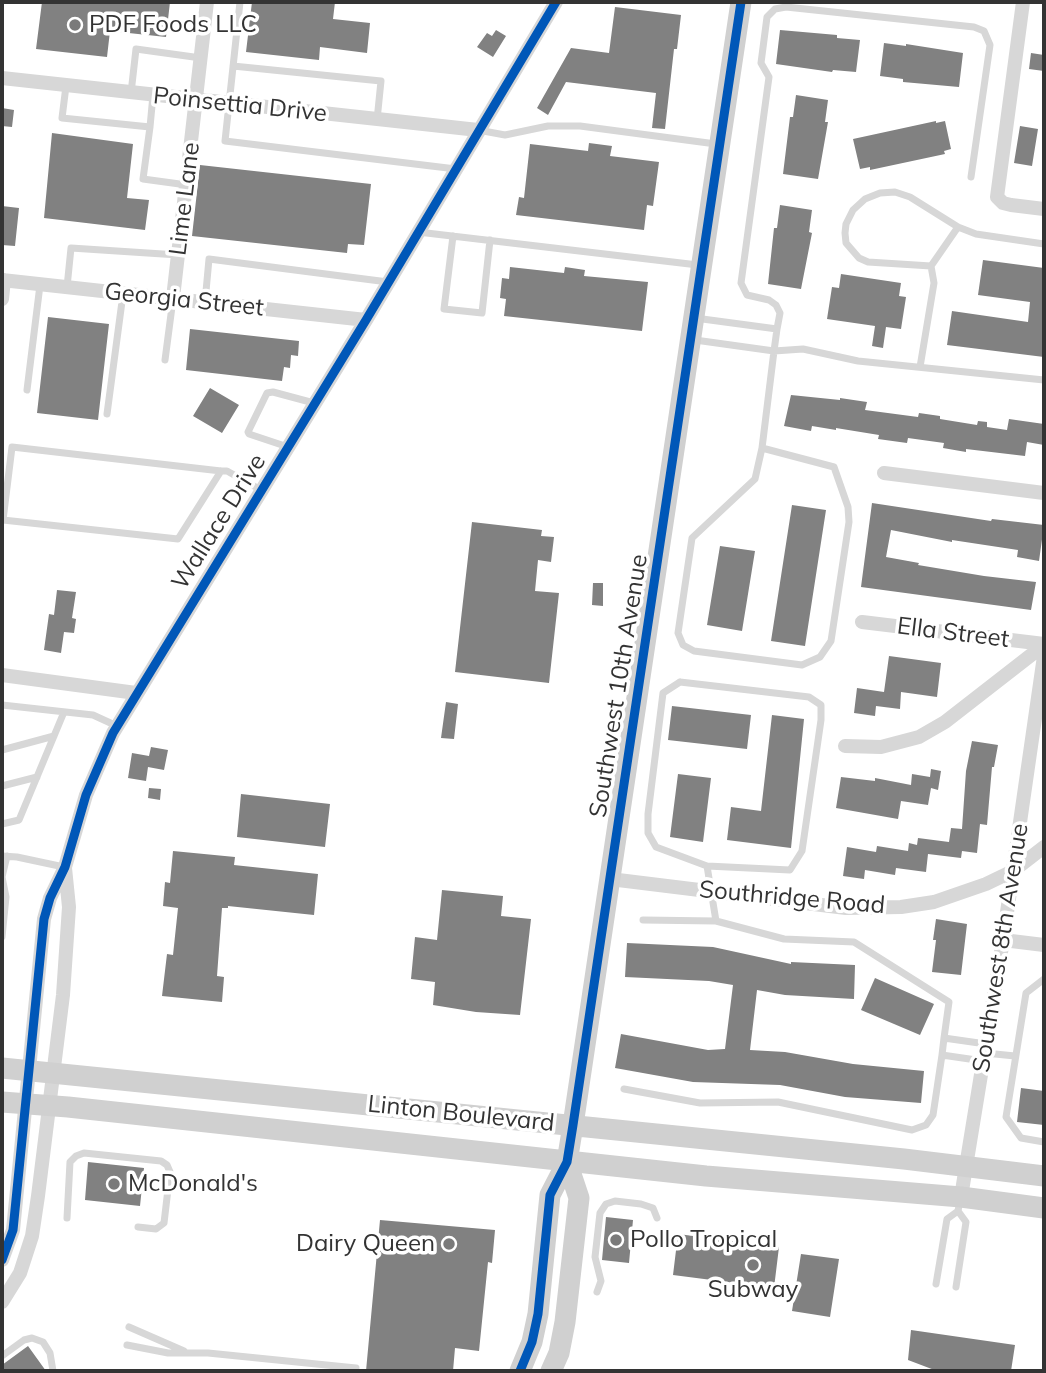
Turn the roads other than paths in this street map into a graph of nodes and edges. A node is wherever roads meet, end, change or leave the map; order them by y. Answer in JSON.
{"nodes":[{"id":1,"x":208,"y":2,"type":"edge"},
{"id":2,"x":240,"y":2,"type":"edge"},
{"id":3,"x":556,"y":2,"type":"edge"},
{"id":4,"x":741,"y":2,"type":"edge"},
{"id":5,"x":1023,"y":2,"type":"edge"},
{"id":6,"x":201,"y":58,"type":"junction"},
{"id":7,"x":233,"y":66,"type":"junction"},
{"id":8,"x":2,"y":79,"type":"edge"},
{"id":9,"x":66,"y":86,"type":"junction"},
{"id":10,"x":131,"y":93,"type":"junction"},
{"id":11,"x":153,"y":95,"type":"junction"},
{"id":12,"x":197,"y":100,"type":"junction"},
{"id":13,"x":229,"y":104,"type":"junction"},
{"id":14,"x":377,"y":120,"type":"junction"},
{"id":15,"x":150,"y":127,"type":"junction"},
{"id":16,"x":478,"y":130,"type":"junction"},
{"id":17,"x":720,"y":145,"type":"junction"},
{"id":18,"x":456,"y":169,"type":"junction"},
{"id":19,"x":971,"y":177,"type":"dead end"},
{"id":20,"x":187,"y":185,"type":"junction"},
{"id":21,"x":1044,"y":209,"type":"edge"},
{"id":22,"x":958,"y":227,"type":"junction"},
{"id":23,"x":418,"y":232,"type":"junction"},
{"id":24,"x":453,"y":236,"type":"junction"},
{"id":25,"x":490,"y":240,"type":"junction"},
{"id":26,"x":1044,"y":244,"type":"edge"},
{"id":27,"x":178,"y":256,"type":"junction"},
{"id":28,"x":702,"y":265,"type":"junction"},
{"id":29,"x":931,"y":266,"type":"junction"},
{"id":30,"x":3,"y":280,"type":"edge"},
{"id":31,"x":388,"y":282,"type":"junction"},
{"id":32,"x":41,"y":284,"type":"junction"},
{"id":33,"x":67,"y":287,"type":"junction"},
{"id":34,"x":123,"y":293,"type":"junction"},
{"id":35,"x":173,"y":298,"type":"junction"},
{"id":36,"x":2,"y":299,"type":"edge"},
{"id":37,"x":205,"y":302,"type":"junction"},
{"id":38,"x":694,"y":317,"type":"junction"},
{"id":39,"x":366,"y":320,"type":"junction"},
{"id":40,"x":777,"y":329,"type":"junction"},
{"id":41,"x":691,"y":339,"type":"junction"},
{"id":42,"x":774,"y":351,"type":"junction"},
{"id":43,"x":165,"y":360,"type":"dead end"},
{"id":44,"x":920,"y":367,"type":"junction"},
{"id":45,"x":1044,"y":380,"type":"edge"},
{"id":46,"x":27,"y":390,"type":"dead end"},
{"id":47,"x":314,"y":403,"type":"junction"},
{"id":48,"x":107,"y":414,"type":"dead end"},
{"id":49,"x":288,"y":447,"type":"junction"},
{"id":50,"x":762,"y":448,"type":"junction"},
{"id":51,"x":221,"y":471,"type":"junction"},
{"id":52,"x":884,"y":473,"type":"dead end"},
{"id":53,"x":261,"y":490,"type":"junction"},
{"id":54,"x":1044,"y":493,"type":"edge"},
{"id":55,"x":862,"y":622,"type":"dead end"},
{"id":56,"x":1044,"y":645,"type":"edge"},
{"id":57,"x":1044,"y":656,"type":"edge"},
{"id":58,"x":2,"y":675,"type":"edge"},
{"id":59,"x":136,"y":693,"type":"junction"},
{"id":60,"x":2,"y":705,"type":"edge"},
{"id":61,"x":64,"y":712,"type":"junction"},
{"id":62,"x":117,"y":726,"type":"junction"},
{"id":63,"x":54,"y":736,"type":"junction"},
{"id":64,"x":845,"y":746,"type":"dead end"},
{"id":65,"x":2,"y":750,"type":"edge"},
{"id":66,"x":37,"y":777,"type":"junction"},
{"id":67,"x":2,"y":786,"type":"edge"},
{"id":68,"x":2,"y":824,"type":"edge"},
{"id":69,"x":1044,"y":847,"type":"edge"},
{"id":70,"x":5,"y":856,"type":"edge"},
{"id":71,"x":707,"y":866,"type":"junction"},
{"id":72,"x":65,"y":867,"type":"junction"},
{"id":73,"x":1013,"y":871,"type":"junction"},
{"id":74,"x":2,"y":877,"type":"edge"},
{"id":75,"x":610,"y":879,"type":"junction"},
{"id":76,"x":711,"y":891,"type":"junction"},
{"id":77,"x":643,"y":920,"type":"dead end"},
{"id":78,"x":716,"y":921,"type":"junction"},
{"id":79,"x":2,"y":937,"type":"edge"},
{"id":80,"x":1003,"y":940,"type":"junction"},
{"id":81,"x":1044,"y":945,"type":"edge"},
{"id":82,"x":1044,"y":979,"type":"edge"},
{"id":83,"x":944,"y":1038,"type":"junction"},
{"id":84,"x":985,"y":1053,"type":"junction"},
{"id":85,"x":942,"y":1055,"type":"junction"},
{"id":86,"x":1015,"y":1056,"type":"junction"},
{"id":87,"x":2,"y":1068,"type":"edge"},
{"id":88,"x":29,"y":1070,"type":"junction"},
{"id":89,"x":52,"y":1072,"type":"junction"},
{"id":90,"x":625,"y":1089,"type":"dead end"},
{"id":91,"x":2,"y":1102,"type":"edge"},
{"id":92,"x":24,"y":1103,"type":"junction"},
{"id":93,"x":48,"y":1105,"type":"junction"},
{"id":94,"x":573,"y":1125,"type":"junction"},
{"id":95,"x":1044,"y":1142,"type":"edge"},
{"id":96,"x":567,"y":1161,"type":"junction"},
{"id":97,"x":967,"y":1165,"type":"junction"},
{"id":98,"x":1044,"y":1176,"type":"edge"},
{"id":99,"x":959,"y":1204,"type":"junction"},
{"id":100,"x":1044,"y":1208,"type":"edge"},
{"id":101,"x":67,"y":1218,"type":"dead end"},
{"id":102,"x":657,"y":1218,"type":"dead end"},
{"id":103,"x":138,"y":1227,"type":"dead end"},
{"id":104,"x":2,"y":1259,"type":"edge"},
{"id":105,"x":936,"y":1284,"type":"dead end"},
{"id":106,"x":956,"y":1287,"type":"dead end"},
{"id":107,"x":597,"y":1292,"type":"dead end"},
{"id":108,"x":2,"y":1302,"type":"edge"},
{"id":109,"x":129,"y":1327,"type":"dead end"},
{"id":110,"x":127,"y":1345,"type":"dead end"},
{"id":111,"x":184,"y":1351,"type":"junction"},
{"id":112,"x":2,"y":1356,"type":"edge"},
{"id":113,"x":356,"y":1368,"type":"dead end"},
{"id":114,"x":53,"y":1371,"type":"edge"},
{"id":115,"x":520,"y":1371,"type":"edge"},
{"id":116,"x":551,"y":1371,"type":"edge"}],
"edges":[{"from":1,"to":6,"type":"street","name":"Lime Lane"},
{"from":2,"to":7,"type":"lane"},
{"from":3,"to":16,"type":"street","name":"Wallace Drive"},
{"from":4,"to":17,"type":"main road","name":"Southwest 10th Avenue"},
{"from":5,"to":21,"type":"street"},
{"from":6,"to":10,"type":"lane"},
{"from":6,"to":12,"type":"street","name":"Lime Lane"},
{"from":7,"to":13,"type":"lane"},
{"from":7,"to":14,"type":"lane"},
{"from":8,"to":9,"type":"street","name":"Poinsettia Drive"},
{"from":9,"to":10,"type":"street","name":"Poinsettia Drive"},
{"from":9,"to":15,"type":"lane"},
{"from":10,"to":11,"type":"street","name":"Poinsettia Drive"},
{"from":11,"to":12,"type":"street","name":"Poinsettia Drive"},
{"from":11,"to":15,"type":"lane"},
{"from":12,"to":13,"type":"street","name":"Poinsettia Drive"},
{"from":12,"to":20,"type":"street","name":"Lime Lane"},
{"from":13,"to":14,"type":"street","name":"Poinsettia Drive"},
{"from":13,"to":18,"type":"lane"},
{"from":14,"to":16,"type":"street","name":"Poinsettia Drive"},
{"from":15,"to":20,"type":"lane"},
{"from":16,"to":17,"type":"lane"},
{"from":16,"to":18,"type":"street","name":"Wallace Drive"},
{"from":17,"to":28,"type":"main road","name":"Southwest 10th Avenue"},
{"from":18,"to":23,"type":"street","name":"Wallace Drive"},
{"from":19,"to":40,"type":"lane"},
{"from":20,"to":27,"type":"street","name":"Lime Lane"},
{"from":22,"to":26,"type":"lane"},
{"from":22,"to":29,"type":"lane"},
{"from":22,"to":29,"type":"lane"},
{"from":23,"to":24,"type":"lane"},
{"from":23,"to":31,"type":"street","name":"Wallace Drive"},
{"from":24,"to":25,"type":"lane"},
{"from":24,"to":25,"type":"lane"},
{"from":25,"to":28,"type":"lane"},
{"from":27,"to":33,"type":"lane"},
{"from":27,"to":35,"type":"street","name":"Lime Lane"},
{"from":28,"to":38,"type":"main road","name":"Southwest 10th Avenue"},
{"from":29,"to":44,"type":"lane"},
{"from":30,"to":32,"type":"street","name":"Georgia Street"},
{"from":30,"to":36,"type":"street"},
{"from":31,"to":37,"type":"lane"},
{"from":31,"to":39,"type":"street","name":"Wallace Drive"},
{"from":32,"to":33,"type":"street","name":"Georgia Street"},
{"from":32,"to":46,"type":"lane"},
{"from":33,"to":34,"type":"street","name":"Georgia Street"},
{"from":34,"to":35,"type":"street","name":"Georgia Street"},
{"from":34,"to":48,"type":"lane"},
{"from":35,"to":37,"type":"street","name":"Georgia Street"},
{"from":35,"to":43,"type":"lane"},
{"from":37,"to":39,"type":"street","name":"Georgia Street"},
{"from":38,"to":40,"type":"lane"},
{"from":38,"to":41,"type":"main road","name":"Southwest 10th Avenue"},
{"from":39,"to":47,"type":"street","name":"Wallace Drive"},
{"from":40,"to":42,"type":"lane"},
{"from":41,"to":42,"type":"lane"},
{"from":41,"to":75,"type":"main road","name":"Southwest 10th Avenue"},
{"from":42,"to":44,"type":"lane"},
{"from":42,"to":50,"type":"lane"},
{"from":44,"to":45,"type":"lane"},
{"from":47,"to":49,"type":"street","name":"Wallace Drive"},
{"from":47,"to":49,"type":"lane"},
{"from":49,"to":53,"type":"street","name":"Wallace Drive"},
{"from":50,"to":50,"type":"lane"},
{"from":51,"to":51,"type":"lane"},
{"from":51,"to":53,"type":"lane"},
{"from":52,"to":54,"type":"street"},
{"from":53,"to":59,"type":"street","name":"Wallace Drive"},
{"from":55,"to":56,"type":"street","name":"Ella Street"},
{"from":56,"to":64,"type":"street"},
{"from":57,"to":73,"type":"street","name":"Southwest 8th Avenue"},
{"from":58,"to":59,"type":"street"},
{"from":59,"to":62,"type":"street","name":"Wallace Drive"},
{"from":60,"to":61,"type":"lane"},
{"from":61,"to":62,"type":"lane"},
{"from":61,"to":63,"type":"lane"},
{"from":62,"to":72,"type":"street","name":"Wallace Drive"},
{"from":63,"to":65,"type":"lane"},
{"from":63,"to":66,"type":"lane"},
{"from":66,"to":67,"type":"lane"},
{"from":66,"to":68,"type":"lane"},
{"from":69,"to":73,"type":"street","name":"Southridge Road"},
{"from":70,"to":72,"type":"lane"},
{"from":70,"to":74,"type":"lane"},
{"from":71,"to":71,"type":"lane"},
{"from":71,"to":76,"type":"lane"},
{"from":72,"to":88,"type":"street","name":"Wallace Drive"},
{"from":72,"to":89,"type":"street","name":"Wallace Drive"},
{"from":73,"to":76,"type":"street","name":"Southridge Road"},
{"from":73,"to":80,"type":"street","name":"Southwest 8th Avenue"},
{"from":74,"to":79,"type":"lane"},
{"from":75,"to":76,"type":"street","name":"Southridge Road"},
{"from":75,"to":94,"type":"main road","name":"Southwest 10th Avenue"},
{"from":76,"to":78,"type":"lane"},
{"from":77,"to":78,"type":"lane"},
{"from":78,"to":83,"type":"lane"},
{"from":80,"to":81,"type":"street"},
{"from":80,"to":84,"type":"street","name":"Southwest 8th Avenue"},
{"from":82,"to":86,"type":"lane"},
{"from":83,"to":84,"type":"lane"},
{"from":83,"to":85,"type":"lane"},
{"from":84,"to":85,"type":"lane"},
{"from":84,"to":86,"type":"lane"},
{"from":84,"to":97,"type":"street","name":"Southwest 8th Avenue"},
{"from":85,"to":90,"type":"lane"},
{"from":86,"to":95,"type":"lane"},
{"from":87,"to":88,"type":"main road","name":"Linton Boulevard"},
{"from":88,"to":89,"type":"main road","name":"Linton Boulevard"},
{"from":88,"to":92,"type":"street","name":"Wallace Drive"},
{"from":89,"to":93,"type":"street","name":"Wallace Drive"},
{"from":89,"to":94,"type":"main road","name":"Linton Boulevard"},
{"from":91,"to":92,"type":"main road","name":"Linton Boulevard"},
{"from":92,"to":93,"type":"main road","name":"Linton Boulevard"},
{"from":92,"to":104,"type":"street","name":"Wallace Drive"},
{"from":93,"to":96,"type":"main road","name":"Linton Boulevard"},
{"from":93,"to":108,"type":"street","name":"Wallace Drive"},
{"from":94,"to":96,"type":"main road","name":"Southwest 10th Avenue"},
{"from":94,"to":97,"type":"main road","name":"Linton Boulevard"},
{"from":96,"to":99,"type":"main road","name":"Linton Boulevard"},
{"from":96,"to":115,"type":"main road","name":"Southwest 10th Avenue"},
{"from":96,"to":116,"type":"main road","name":"Southwest 10th Avenue"},
{"from":97,"to":98,"type":"main road","name":"Linton Boulevard"},
{"from":97,"to":99,"type":"street","name":"Southwest 8th Avenue"},
{"from":99,"to":100,"type":"main road","name":"Linton Boulevard"},
{"from":99,"to":105,"type":"lane"},
{"from":99,"to":106,"type":"lane"},
{"from":101,"to":103,"type":"lane"},
{"from":102,"to":107,"type":"lane"},
{"from":109,"to":111,"type":"lane"},
{"from":110,"to":111,"type":"lane"},
{"from":111,"to":113,"type":"lane"},
{"from":112,"to":114,"type":"lane"}]}
